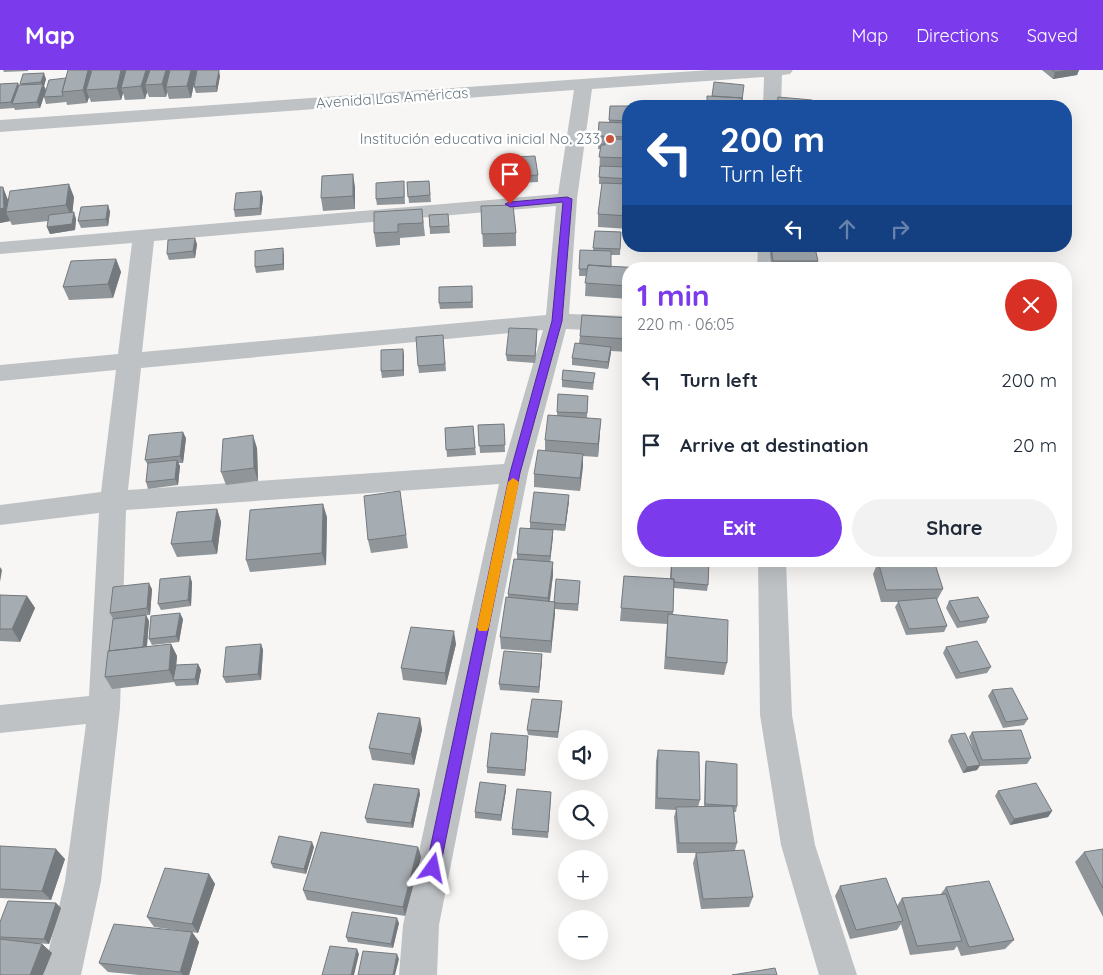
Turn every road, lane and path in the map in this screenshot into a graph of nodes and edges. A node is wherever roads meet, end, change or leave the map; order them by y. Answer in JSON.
{"nodes":[{"id":1,"x":779,"y":71,"type":"edge"},
{"id":2,"x":584,"y":85,"type":"junction"},
{"id":3,"x":773,"y":100,"type":"edge"},
{"id":4,"x":0,"y":126,"type":"edge"},
{"id":5,"x":567,"y":199,"type":"junction"},
{"id":6,"x":144,"y":236,"type":"junction"},
{"id":7,"x":0,"y":248,"type":"edge"},
{"id":8,"x":557,"y":321,"type":"junction"},
{"id":9,"x":622,"y":324,"type":"edge"},
{"id":10,"x":129,"y":361,"type":"junction"},
{"id":11,"x":0,"y":373,"type":"edge"},
{"id":12,"x":515,"y":473,"type":"junction"},
{"id":13,"x":113,"y":501,"type":"junction"},
{"id":14,"x":0,"y":515,"type":"edge"},
{"id":15,"x":772,"y":567,"type":"edge"},
{"id":16,"x":104,"y":708,"type":"junction"},
{"id":17,"x":0,"y":719,"type":"edge"},
{"id":18,"x":62,"y":975,"type":"edge"},
{"id":19,"x":418,"y":975,"type":"edge"},
{"id":20,"x":838,"y":975,"type":"edge"}],
"edges":[{"from":1,"to":2,"type":"street","name":"Avenida Las Américas"},
{"from":1,"to":3,"type":"street"},
{"from":2,"to":4,"type":"street","name":"Avenida Las Américas"},
{"from":2,"to":5,"type":"street"},
{"from":5,"to":6,"type":"street"},
{"from":5,"to":8,"type":"street"},
{"from":6,"to":7,"type":"street"},
{"from":6,"to":10,"type":"street"},
{"from":8,"to":9,"type":"street"},
{"from":8,"to":10,"type":"street"},
{"from":8,"to":12,"type":"street"},
{"from":10,"to":11,"type":"street"},
{"from":10,"to":13,"type":"street"},
{"from":12,"to":13,"type":"street"},
{"from":12,"to":19,"type":"street"},
{"from":13,"to":14,"type":"street"},
{"from":13,"to":16,"type":"street"},
{"from":15,"to":20,"type":"street"},
{"from":16,"to":17,"type":"street"},
{"from":16,"to":18,"type":"street"}]}
